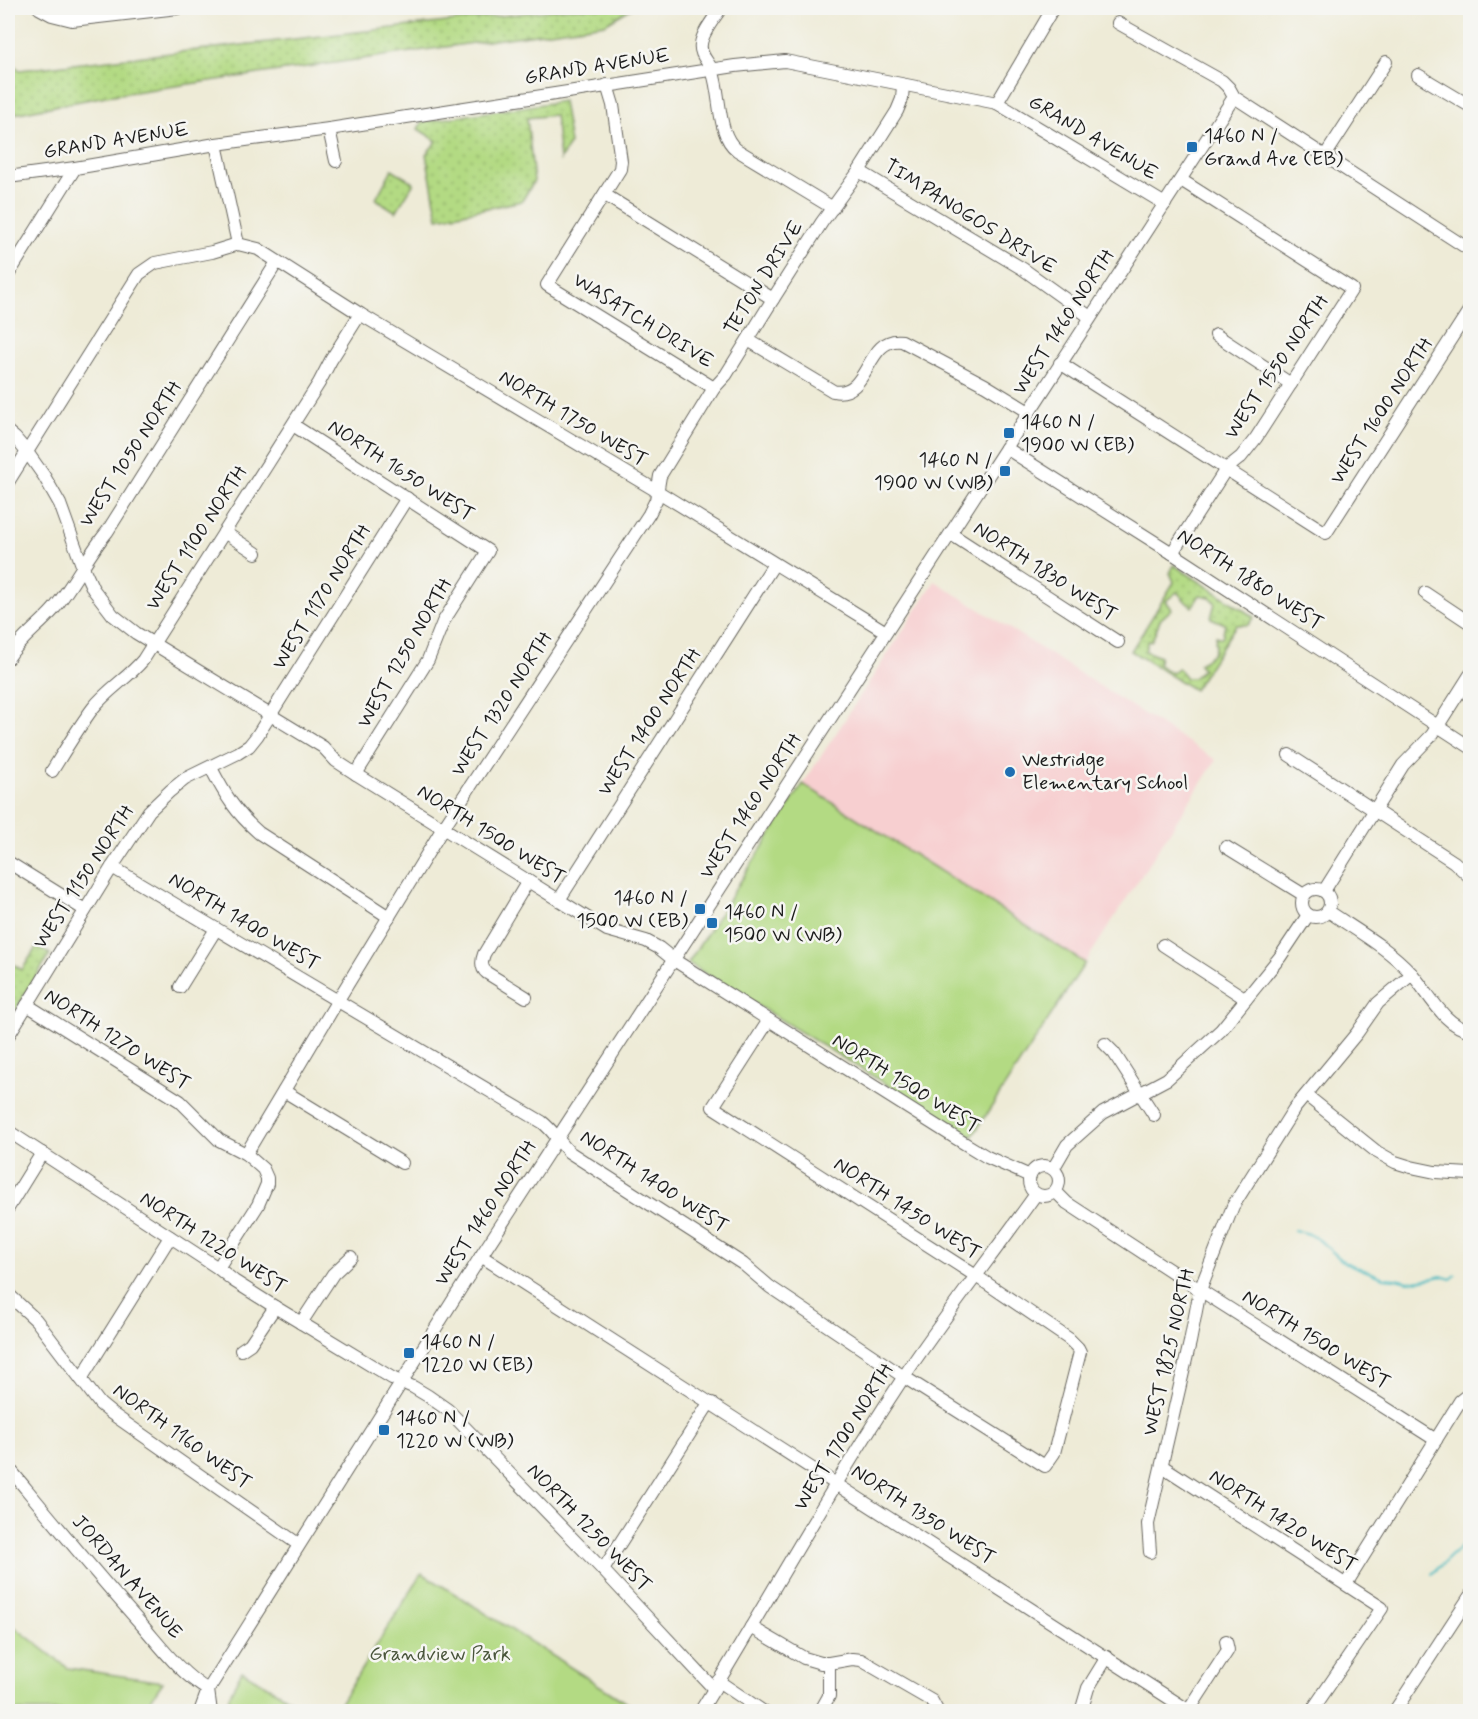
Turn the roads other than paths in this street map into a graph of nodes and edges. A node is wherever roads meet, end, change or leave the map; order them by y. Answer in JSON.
{"nodes":[{"id":1,"x":39,"y":8,"type":"edge"},
{"id":2,"x":178,"y":8,"type":"edge"},
{"id":3,"x":721,"y":8,"type":"edge"},
{"id":4,"x":1053,"y":8,"type":"edge"},
{"id":5,"x":1118,"y":23,"type":"dead end"},
{"id":6,"x":1386,"y":62,"type":"dead end"},
{"id":7,"x":712,"y":69,"type":"junction"},
{"id":8,"x":1418,"y":75,"type":"dead end"},
{"id":9,"x":607,"y":85,"type":"junction"},
{"id":10,"x":903,"y":85,"type":"junction"},
{"id":11,"x":1234,"y":97,"type":"junction"},
{"id":12,"x":997,"y":103,"type":"junction"},
{"id":13,"x":1470,"y":106,"type":"edge"},
{"id":14,"x":328,"y":129,"type":"junction"},
{"id":15,"x":216,"y":144,"type":"junction"},
{"id":16,"x":1325,"y":156,"type":"junction"},
{"id":17,"x":336,"y":161,"type":"dead end"},
{"id":18,"x":75,"y":168,"type":"junction"},
{"id":19,"x":859,"y":171,"type":"junction"},
{"id":20,"x":8,"y":177,"type":"edge"},
{"id":21,"x":1181,"y":180,"type":"junction"},
{"id":22,"x":604,"y":195,"type":"junction"},
{"id":23,"x":1165,"y":204,"type":"junction"},
{"id":24,"x":833,"y":208,"type":"junction"},
{"id":25,"x":238,"y":244,"type":"junction"},
{"id":26,"x":1470,"y":250,"type":"edge"},
{"id":27,"x":276,"y":262,"type":"junction"},
{"id":28,"x":8,"y":275,"type":"edge"},
{"id":29,"x":773,"y":298,"type":"junction"},
{"id":30,"x":1470,"y":309,"type":"edge"},
{"id":31,"x":360,"y":314,"type":"junction"},
{"id":32,"x":1090,"y":317,"type":"junction"},
{"id":33,"x":1216,"y":335,"type":"dead end"},
{"id":34,"x":747,"y":340,"type":"junction"},
{"id":35,"x":1060,"y":363,"type":"junction"},
{"id":36,"x":1291,"y":384,"type":"junction"},
{"id":37,"x":714,"y":387,"type":"junction"},
{"id":38,"x":1029,"y":412,"type":"junction"},
{"id":39,"x":292,"y":425,"type":"junction"},
{"id":40,"x":8,"y":432,"type":"edge"},
{"id":41,"x":1006,"y":447,"type":"junction"},
{"id":42,"x":27,"y":452,"type":"junction"},
{"id":43,"x":1226,"y":469,"type":"junction"},
{"id":44,"x":8,"y":482,"type":"edge"},
{"id":45,"x":657,"y":491,"type":"junction"},
{"id":46,"x":407,"y":498,"type":"junction"},
{"id":47,"x":224,"y":532,"type":"junction"},
{"id":48,"x":951,"y":534,"type":"junction"},
{"id":49,"x":488,"y":550,"type":"joint"},
{"id":50,"x":256,"y":553,"type":"dead end"},
{"id":51,"x":1172,"y":553,"type":"junction"},
{"id":52,"x":774,"y":564,"type":"junction"},
{"id":53,"x":82,"y":565,"type":"junction"},
{"id":54,"x":1425,"y":593,"type":"dead end"},
{"id":55,"x":1470,"y":623,"type":"edge"},
{"id":56,"x":886,"y":632,"type":"junction"},
{"id":57,"x":1118,"y":642,"type":"dead end"},
{"id":58,"x":152,"y":644,"type":"junction"},
{"id":59,"x":8,"y":658,"type":"edge"},
{"id":60,"x":1470,"y":675,"type":"edge"},
{"id":61,"x":270,"y":716,"type":"junction"},
{"id":62,"x":1438,"y":726,"type":"junction"},
{"id":63,"x":1470,"y":747,"type":"edge"},
{"id":64,"x":1289,"y":755,"type":"dead end"},
{"id":65,"x":211,"y":768,"type":"junction"},
{"id":66,"x":52,"y":771,"type":"dead end"},
{"id":67,"x":356,"y":774,"type":"junction"},
{"id":68,"x":1374,"y":811,"type":"junction"},
{"id":69,"x":443,"y":828,"type":"junction"},
{"id":70,"x":1226,"y":847,"type":"dead end"},
{"id":71,"x":8,"y":862,"type":"edge"},
{"id":72,"x":112,"y":867,"type":"junction"},
{"id":73,"x":1470,"y":877,"type":"edge"},
{"id":74,"x":528,"y":881,"type":"junction"},
{"id":75,"x":1324,"y":891,"type":"junction"},
{"id":76,"x":1304,"y":895,"type":"junction"},
{"id":77,"x":560,"y":900,"type":"junction"},
{"id":78,"x":85,"y":910,"type":"junction"},
{"id":79,"x":1328,"y":911,"type":"junction"},
{"id":80,"x":1308,"y":915,"type":"junction"},
{"id":81,"x":389,"y":917,"type":"junction"},
{"id":82,"x":216,"y":929,"type":"junction"},
{"id":83,"x":1163,"y":945,"type":"dead end"},
{"id":84,"x":674,"y":960,"type":"junction"},
{"id":85,"x":1412,"y":974,"type":"junction"},
{"id":86,"x":180,"y":987,"type":"dead end"},
{"id":87,"x":526,"y":997,"type":"dead end"},
{"id":88,"x":1246,"y":999,"type":"junction"},
{"id":89,"x":338,"y":1000,"type":"junction"},
{"id":90,"x":27,"y":1005,"type":"junction"},
{"id":91,"x":769,"y":1020,"type":"junction"},
{"id":92,"x":1470,"y":1030,"type":"edge"},
{"id":93,"x":8,"y":1036,"type":"edge"},
{"id":94,"x":1106,"y":1044,"type":"dead end"},
{"id":95,"x":284,"y":1091,"type":"junction"},
{"id":96,"x":1140,"y":1093,"type":"junction"},
{"id":97,"x":1306,"y":1095,"type":"junction"},
{"id":98,"x":1154,"y":1115,"type":"dead end"},
{"id":99,"x":8,"y":1131,"type":"edge"},
{"id":100,"x":557,"y":1139,"type":"junction"},
{"id":101,"x":42,"y":1153,"type":"junction"},
{"id":102,"x":246,"y":1154,"type":"junction"},
{"id":103,"x":402,"y":1163,"type":"dead end"},
{"id":104,"x":1053,"y":1169,"type":"junction"},
{"id":105,"x":1470,"y":1174,"type":"edge"},
{"id":106,"x":1030,"y":1176,"type":"junction"},
{"id":107,"x":1056,"y":1192,"type":"junction"},
{"id":108,"x":1036,"y":1194,"type":"junction"},
{"id":109,"x":8,"y":1208,"type":"edge"},
{"id":110,"x":170,"y":1237,"type":"junction"},
{"id":111,"x":482,"y":1256,"type":"junction"},
{"id":112,"x":351,"y":1257,"type":"dead end"},
{"id":113,"x":218,"y":1268,"type":"junction"},
{"id":114,"x":976,"y":1276,"type":"junction"},
{"id":115,"x":1200,"y":1290,"type":"junction"},
{"id":116,"x":8,"y":1294,"type":"edge"},
{"id":117,"x":275,"y":1307,"type":"junction"},
{"id":118,"x":301,"y":1323,"type":"junction"},
{"id":119,"x":241,"y":1350,"type":"dead end"},
{"id":120,"x":904,"y":1377,"type":"junction"},
{"id":121,"x":81,"y":1379,"type":"junction"},
{"id":122,"x":401,"y":1382,"type":"junction"},
{"id":123,"x":1470,"y":1393,"type":"edge"},
{"id":124,"x":712,"y":1403,"type":"junction"},
{"id":125,"x":1436,"y":1440,"type":"junction"},
{"id":126,"x":1045,"y":1466,"type":"joint"},
{"id":127,"x":1162,"y":1466,"type":"junction"},
{"id":128,"x":8,"y":1467,"type":"edge"},
{"id":129,"x":837,"y":1482,"type":"junction"},
{"id":130,"x":298,"y":1544,"type":"junction"},
{"id":131,"x":1150,"y":1552,"type":"dead end"},
{"id":132,"x":603,"y":1570,"type":"junction"},
{"id":133,"x":1346,"y":1584,"type":"junction"},
{"id":134,"x":1470,"y":1596,"type":"edge"},
{"id":135,"x":751,"y":1627,"type":"junction"},
{"id":136,"x":1226,"y":1641,"type":"dead end"},
{"id":137,"x":1107,"y":1657,"type":"junction"},
{"id":138,"x":829,"y":1663,"type":"junction"},
{"id":139,"x":716,"y":1685,"type":"junction"},
{"id":140,"x":207,"y":1690,"type":"junction"},
{"id":141,"x":1190,"y":1711,"type":"edge"},
{"id":142,"x":200,"y":1712,"type":"edge"},
{"id":143,"x":211,"y":1712,"type":"edge"},
{"id":144,"x":700,"y":1712,"type":"edge"},
{"id":145,"x":764,"y":1712,"type":"edge"},
{"id":146,"x":820,"y":1712,"type":"edge"},
{"id":147,"x":938,"y":1712,"type":"edge"},
{"id":148,"x":1081,"y":1712,"type":"edge"},
{"id":149,"x":1311,"y":1712,"type":"edge"},
{"id":150,"x":1394,"y":1712,"type":"edge"}],
"edges":[{"from":1,"to":2,"type":"street"},
{"from":3,"to":7,"type":"street"},
{"from":4,"to":12,"type":"street"},
{"from":5,"to":11,"type":"street"},
{"from":6,"to":16,"type":"street"},
{"from":7,"to":9,"type":"street","name":"GRAND AVENUE"},
{"from":7,"to":10,"type":"street","name":"GRAND AVENUE"},
{"from":7,"to":24,"type":"street"},
{"from":8,"to":13,"type":"street"},
{"from":9,"to":14,"type":"street","name":"GRAND AVENUE"},
{"from":9,"to":22,"type":"street"},
{"from":10,"to":12,"type":"street","name":"GRAND AVENUE"},
{"from":10,"to":19,"type":"street","name":"TETON DRIVE"},
{"from":11,"to":16,"type":"street"},
{"from":11,"to":21,"type":"street","name":"WEST 1460 NORTH"},
{"from":12,"to":23,"type":"street","name":"GRAND AVENUE"},
{"from":14,"to":15,"type":"street","name":"GRAND AVENUE"},
{"from":14,"to":17,"type":"street"},
{"from":15,"to":18,"type":"street","name":"GRAND AVENUE"},
{"from":15,"to":25,"type":"street"},
{"from":16,"to":26,"type":"street"},
{"from":18,"to":20,"type":"street","name":"GRAND AVENUE"},
{"from":18,"to":28,"type":"street"},
{"from":19,"to":24,"type":"street","name":"TETON DRIVE"},
{"from":19,"to":32,"type":"street","name":"TIMPANOGOS DRIVE"},
{"from":21,"to":23,"type":"street","name":"WEST 1460 NORTH"},
{"from":21,"to":36,"type":"street","name":"WEST 1550 NORTH"},
{"from":22,"to":29,"type":"street"},
{"from":22,"to":37,"type":"street","name":"WASATCH DRIVE"},
{"from":23,"to":32,"type":"street","name":"WEST 1460 NORTH"},
{"from":24,"to":29,"type":"street","name":"TETON DRIVE"},
{"from":25,"to":27,"type":"street","name":"NORTH 1750 WEST"},
{"from":25,"to":42,"type":"street"},
{"from":27,"to":31,"type":"street","name":"NORTH 1750 WEST"},
{"from":27,"to":53,"type":"street","name":"WEST 1050 NORTH"},
{"from":29,"to":34,"type":"street","name":"TETON DRIVE"},
{"from":30,"to":43,"type":"street","name":"WEST 1600 NORTH"},
{"from":31,"to":39,"type":"street","name":"WEST 1100 NORTH"},
{"from":31,"to":45,"type":"street","name":"NORTH 1750 WEST"},
{"from":32,"to":35,"type":"street","name":"WEST 1460 NORTH"},
{"from":33,"to":36,"type":"street"},
{"from":34,"to":37,"type":"street","name":"TETON DRIVE"},
{"from":34,"to":38,"type":"street"},
{"from":35,"to":38,"type":"street","name":"WEST 1460 NORTH"},
{"from":35,"to":43,"type":"street"},
{"from":36,"to":43,"type":"street","name":"WEST 1550 NORTH"},
{"from":37,"to":45,"type":"street","name":"TETON DRIVE"},
{"from":38,"to":41,"type":"street","name":"WEST 1460 NORTH"},
{"from":39,"to":46,"type":"street","name":"NORTH 1650 WEST"},
{"from":39,"to":47,"type":"street","name":"WEST 1100 NORTH"},
{"from":40,"to":42,"type":"street","name":"NORTH 1500 WEST"},
{"from":41,"to":48,"type":"street","name":"WEST 1460 NORTH"},
{"from":41,"to":51,"type":"street","name":"NORTH 1880 WEST"},
{"from":42,"to":44,"type":"street"},
{"from":42,"to":53,"type":"street","name":"NORTH 1500 WEST"},
{"from":43,"to":51,"type":"street","name":"WEST 1550 NORTH"},
{"from":45,"to":52,"type":"street","name":"NORTH 1750 WEST"},
{"from":45,"to":69,"type":"street","name":"WEST 1320 NORTH"},
{"from":46,"to":49,"type":"street","name":"NORTH 1650 WEST"},
{"from":46,"to":61,"type":"street","name":"WEST 1170 NORTH"},
{"from":47,"to":50,"type":"street"},
{"from":47,"to":58,"type":"street","name":"WEST 1100 NORTH"},
{"from":48,"to":56,"type":"street","name":"WEST 1460 NORTH"},
{"from":48,"to":57,"type":"street","name":"NORTH 1830 WEST"},
{"from":49,"to":67,"type":"street","name":"WEST 1250 NORTH"},
{"from":51,"to":62,"type":"street","name":"NORTH 1880 WEST"},
{"from":52,"to":56,"type":"street","name":"NORTH 1750 WEST"},
{"from":52,"to":77,"type":"street","name":"WEST 1400 NORTH"},
{"from":53,"to":58,"type":"street","name":"NORTH 1500 WEST"},
{"from":53,"to":59,"type":"street","name":"WEST 1050 NORTH"},
{"from":54,"to":55,"type":"street"},
{"from":56,"to":84,"type":"street","name":"WEST 1460 NORTH"},
{"from":58,"to":61,"type":"street","name":"NORTH 1500 WEST"},
{"from":58,"to":66,"type":"street","name":"WEST 1100 NORTH"},
{"from":60,"to":62,"type":"street"},
{"from":61,"to":65,"type":"street","name":"WEST 1150 NORTH"},
{"from":61,"to":67,"type":"street","name":"NORTH 1500 WEST"},
{"from":62,"to":63,"type":"street","name":"NORTH 1880 WEST"},
{"from":62,"to":68,"type":"street"},
{"from":64,"to":68,"type":"street"},
{"from":65,"to":72,"type":"street","name":"WEST 1150 NORTH"},
{"from":65,"to":81,"type":"street"},
{"from":67,"to":69,"type":"street","name":"NORTH 1500 WEST"},
{"from":68,"to":73,"type":"street"},
{"from":68,"to":75,"type":"street"},
{"from":69,"to":74,"type":"street","name":"NORTH 1500 WEST"},
{"from":69,"to":81,"type":"street","name":"WEST 1320 NORTH"},
{"from":70,"to":76,"type":"street"},
{"from":71,"to":78,"type":"street"},
{"from":72,"to":78,"type":"street","name":"WEST 1150 NORTH"},
{"from":72,"to":82,"type":"street","name":"NORTH 1400 WEST"},
{"from":74,"to":77,"type":"street","name":"NORTH 1500 WEST"},
{"from":74,"to":87,"type":"street"},
{"from":75,"to":76,"type":"street"},
{"from":75,"to":79,"type":"street"},
{"from":76,"to":80,"type":"street"},
{"from":77,"to":84,"type":"street","name":"NORTH 1500 WEST"},
{"from":78,"to":90,"type":"street","name":"WEST 1150 NORTH"},
{"from":79,"to":80,"type":"street"},
{"from":79,"to":85,"type":"street"},
{"from":80,"to":88,"type":"street"},
{"from":81,"to":89,"type":"street","name":"WEST 1320 NORTH"},
{"from":82,"to":86,"type":"street"},
{"from":82,"to":89,"type":"street","name":"NORTH 1400 WEST"},
{"from":83,"to":88,"type":"street"},
{"from":84,"to":91,"type":"street","name":"NORTH 1500 WEST"},
{"from":84,"to":100,"type":"street","name":"WEST 1460 NORTH"},
{"from":85,"to":92,"type":"street"},
{"from":85,"to":97,"type":"street","name":"WEST 1825 NORTH"},
{"from":88,"to":96,"type":"street"},
{"from":89,"to":95,"type":"street","name":"WEST 1320 NORTH"},
{"from":89,"to":100,"type":"street","name":"NORTH 1400 WEST"},
{"from":90,"to":93,"type":"street","name":"WEST 1150 NORTH"},
{"from":90,"to":102,"type":"street","name":"NORTH 1270 WEST"},
{"from":91,"to":106,"type":"street","name":"NORTH 1500 WEST"},
{"from":91,"to":114,"type":"street","name":"NORTH 1450 WEST"},
{"from":94,"to":96,"type":"street"},
{"from":95,"to":102,"type":"street","name":"WEST 1320 NORTH"},
{"from":95,"to":103,"type":"street"},
{"from":96,"to":98,"type":"street"},
{"from":96,"to":104,"type":"street"},
{"from":97,"to":105,"type":"street"},
{"from":97,"to":115,"type":"street","name":"WEST 1825 NORTH"},
{"from":99,"to":101,"type":"street","name":"NORTH 1220 WEST"},
{"from":100,"to":111,"type":"street","name":"WEST 1460 NORTH"},
{"from":100,"to":120,"type":"street","name":"NORTH 1400 WEST"},
{"from":101,"to":109,"type":"street"},
{"from":101,"to":110,"type":"street","name":"NORTH 1220 WEST"},
{"from":102,"to":113,"type":"street","name":"NORTH 1270 WEST"},
{"from":104,"to":106,"type":"street"},
{"from":104,"to":107,"type":"street"},
{"from":106,"to":108,"type":"street"},
{"from":107,"to":108,"type":"street"},
{"from":107,"to":115,"type":"street","name":"NORTH 1500 WEST"},
{"from":108,"to":114,"type":"street","name":"WEST 1700 NORTH"},
{"from":110,"to":113,"type":"street","name":"NORTH 1220 WEST"},
{"from":110,"to":121,"type":"street"},
{"from":111,"to":122,"type":"street","name":"WEST 1460 NORTH"},
{"from":111,"to":124,"type":"street","name":"NORTH 1350 WEST"},
{"from":112,"to":118,"type":"street"},
{"from":113,"to":117,"type":"street","name":"NORTH 1220 WEST"},
{"from":114,"to":120,"type":"street","name":"WEST 1700 NORTH"},
{"from":114,"to":126,"type":"street","name":"NORTH 1450 WEST"},
{"from":115,"to":125,"type":"street","name":"NORTH 1500 WEST"},
{"from":115,"to":127,"type":"street","name":"WEST 1825 NORTH"},
{"from":116,"to":121,"type":"street","name":"NORTH 1160 WEST"},
{"from":117,"to":118,"type":"street","name":"NORTH 1220 WEST"},
{"from":117,"to":119,"type":"street"},
{"from":118,"to":122,"type":"street","name":"NORTH 1220 WEST"},
{"from":120,"to":126,"type":"street","name":"NORTH 1400 WEST"},
{"from":120,"to":129,"type":"street","name":"WEST 1700 NORTH"},
{"from":121,"to":130,"type":"street","name":"NORTH 1160 WEST"},
{"from":122,"to":130,"type":"street","name":"WEST 1460 NORTH"},
{"from":122,"to":132,"type":"street","name":"NORTH 1250 WEST"},
{"from":123,"to":125,"type":"street"},
{"from":124,"to":129,"type":"street","name":"NORTH 1350 WEST"},
{"from":124,"to":132,"type":"street"},
{"from":125,"to":133,"type":"street"},
{"from":127,"to":131,"type":"street","name":"WEST 1825 NORTH"},
{"from":127,"to":133,"type":"street","name":"NORTH 1420 WEST"},
{"from":128,"to":140,"type":"street","name":"JORDAN AVENUE"},
{"from":129,"to":135,"type":"street","name":"WEST 1700 NORTH"},
{"from":129,"to":137,"type":"street","name":"NORTH 1350 WEST"},
{"from":130,"to":140,"type":"street","name":"WEST 1460 NORTH"},
{"from":132,"to":139,"type":"street","name":"NORTH 1250 WEST"},
{"from":133,"to":149,"type":"street","name":"NORTH 1420 WEST"},
{"from":134,"to":150,"type":"street"},
{"from":135,"to":138,"type":"street"},
{"from":135,"to":139,"type":"street","name":"WEST 1700 NORTH"},
{"from":136,"to":141,"type":"street"},
{"from":137,"to":141,"type":"street","name":"NORTH 1350 WEST"},
{"from":137,"to":148,"type":"street"},
{"from":138,"to":146,"type":"street"},
{"from":138,"to":147,"type":"street"},
{"from":139,"to":144,"type":"street","name":"WEST 1700 NORTH"},
{"from":139,"to":145,"type":"street","name":"NORTH 1250 WEST"},
{"from":140,"to":142,"type":"street","name":"WEST 1460 NORTH"},
{"from":140,"to":143,"type":"street"}]}
